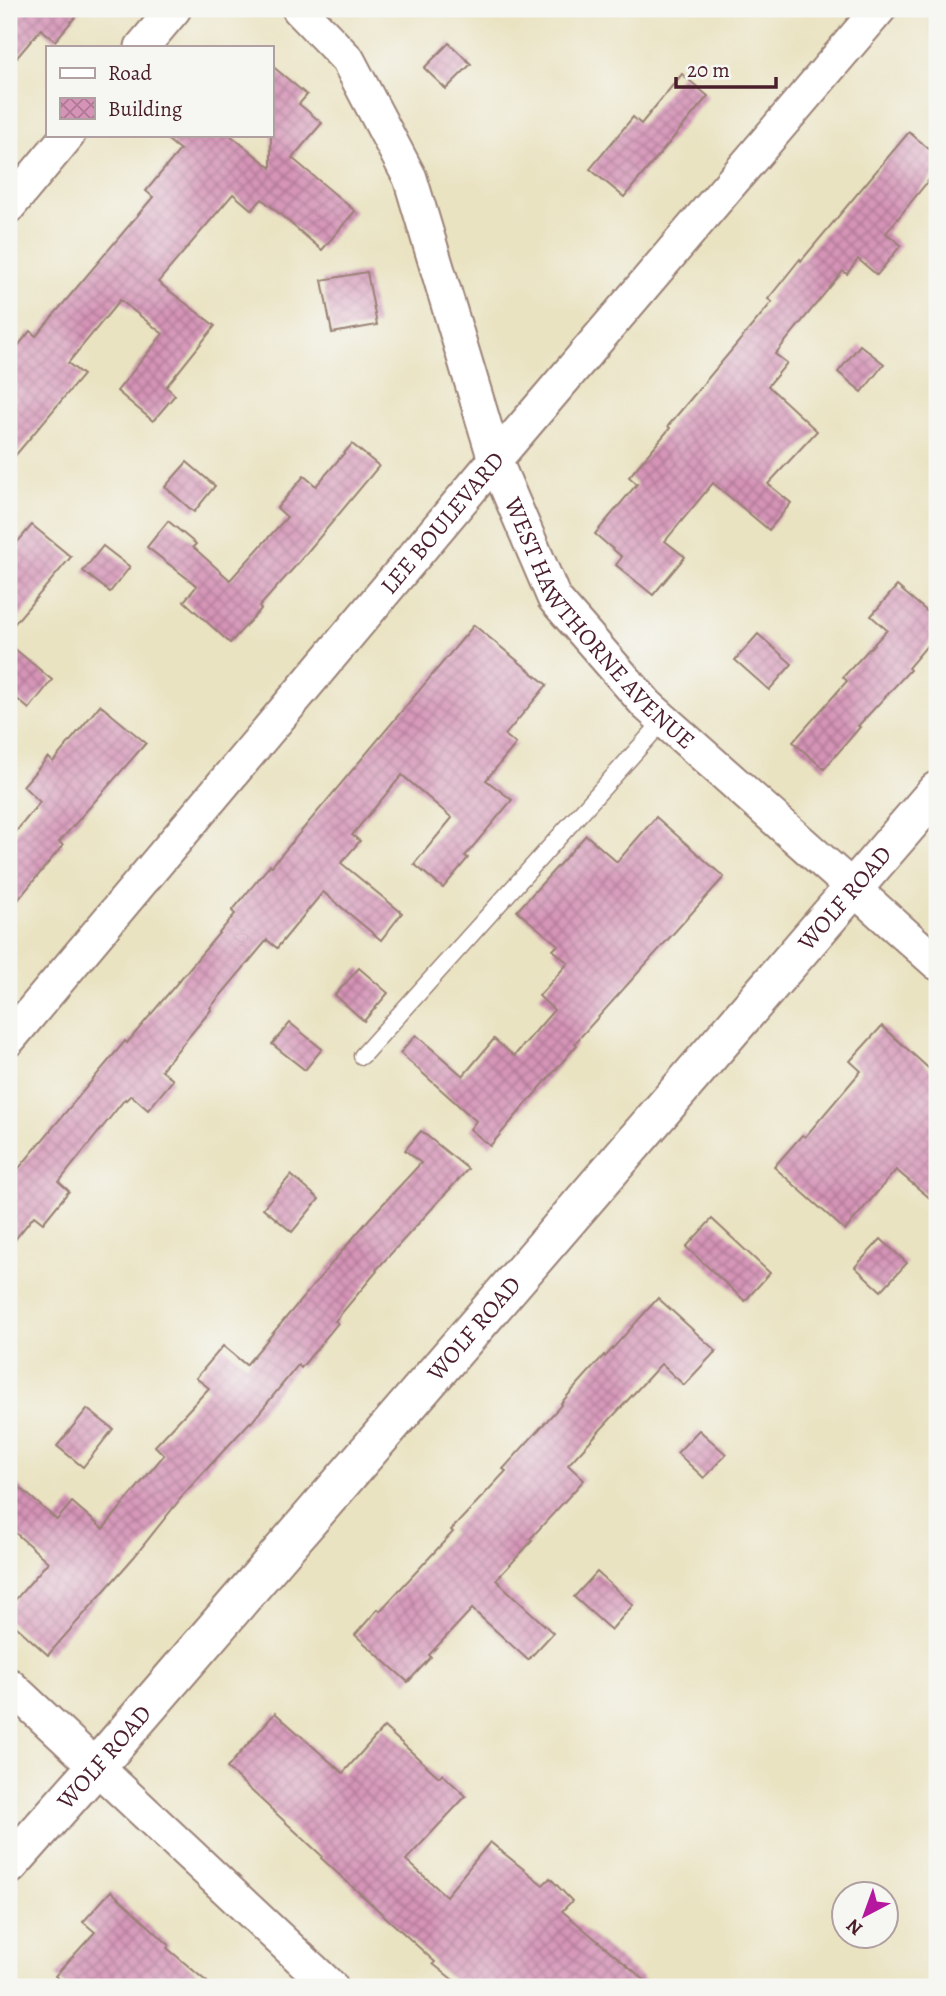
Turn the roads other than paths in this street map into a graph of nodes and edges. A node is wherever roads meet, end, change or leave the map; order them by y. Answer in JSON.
{"nodes":[{"id":1,"x":174,"y":9,"type":"edge"},
{"id":2,"x":299,"y":9,"type":"edge"},
{"id":3,"x":879,"y":9,"type":"edge"},
{"id":4,"x":143,"y":46,"type":"edge"},
{"id":5,"x":67,"y":136,"type":"edge"},
{"id":6,"x":9,"y":206,"type":"edge"},
{"id":7,"x":495,"y":460,"type":"junction"},
{"id":8,"x":664,"y":720,"type":"junction"},
{"id":9,"x":937,"y":791,"type":"edge"},
{"id":10,"x":853,"y":890,"type":"junction"},
{"id":11,"x":937,"y":964,"type":"edge"},
{"id":12,"x":9,"y":1039,"type":"edge"},
{"id":13,"x":362,"y":1056,"type":"dead end"},
{"id":14,"x":9,"y":1685,"type":"edge"},
{"id":15,"x":96,"y":1767,"type":"junction"},
{"id":16,"x":9,"y":1865,"type":"edge"},
{"id":17,"x":331,"y":1987,"type":"edge"}],
"edges":[{"from":1,"to":4,"type":"street"},
{"from":2,"to":7,"type":"street","name":"WEST HAWTHORNE AVENUE"},
{"from":3,"to":7,"type":"street","name":"LEE BOULEVARD"},
{"from":5,"to":6,"type":"street"},
{"from":7,"to":8,"type":"street","name":"WEST HAWTHORNE AVENUE"},
{"from":7,"to":12,"type":"street","name":"LEE BOULEVARD"},
{"from":8,"to":10,"type":"street","name":"WEST HAWTHORNE AVENUE"},
{"from":8,"to":13,"type":"lane"},
{"from":9,"to":10,"type":"main road","name":"WOLF ROAD"},
{"from":10,"to":11,"type":"street","name":"WEST HAWTHORNE AVENUE"},
{"from":10,"to":15,"type":"main road","name":"WOLF ROAD"},
{"from":14,"to":15,"type":"street"},
{"from":15,"to":16,"type":"main road","name":"WOLF ROAD"},
{"from":15,"to":17,"type":"street"}]}
